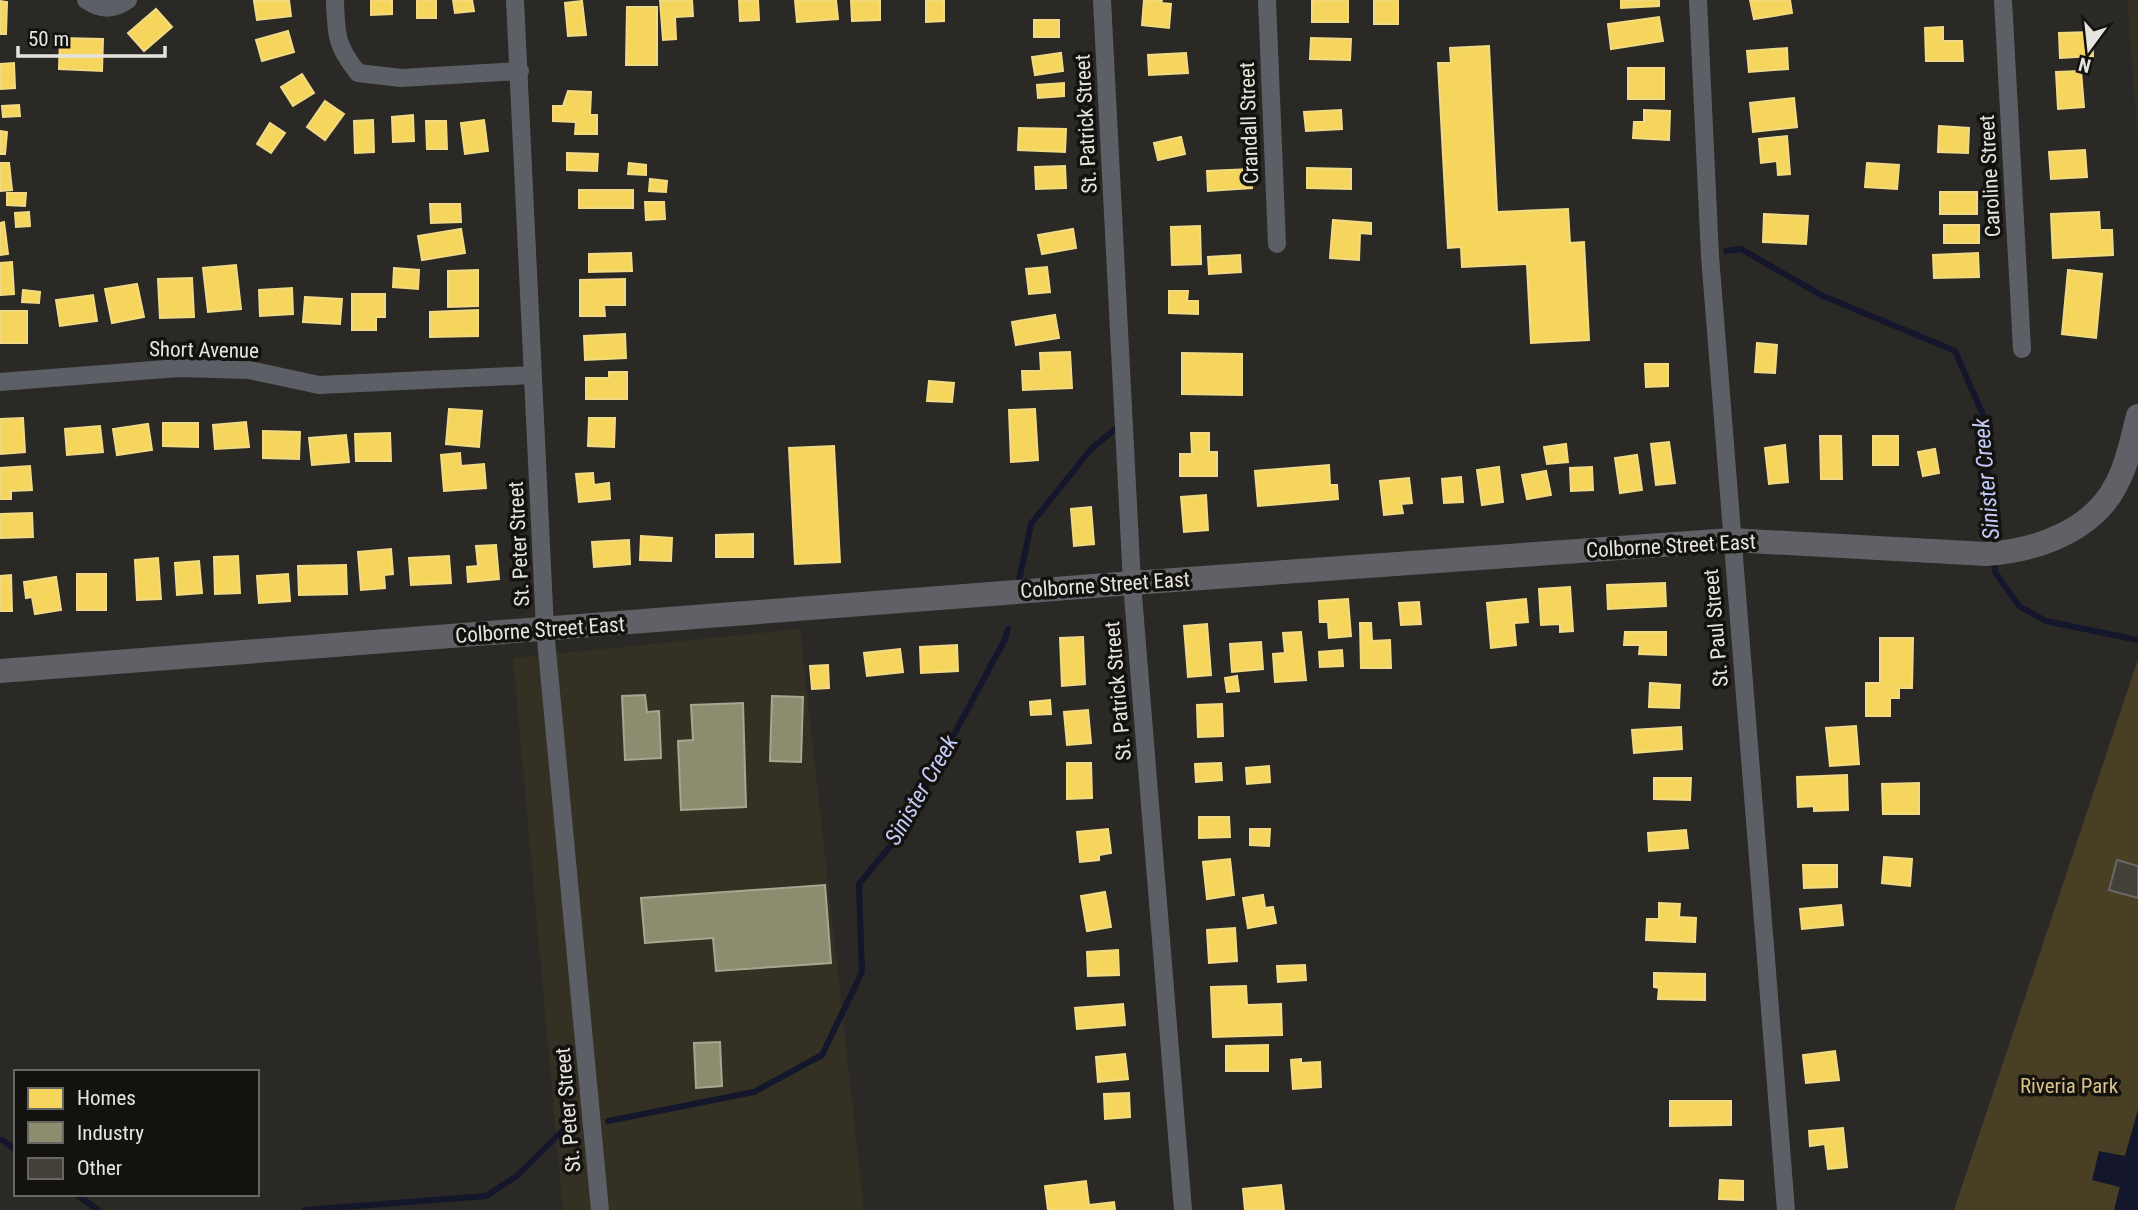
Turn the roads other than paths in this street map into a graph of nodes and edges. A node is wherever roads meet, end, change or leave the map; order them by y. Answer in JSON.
{"nodes":[{"id":1,"x":86,"y":0,"type":"edge"},
{"id":2,"x":128,"y":0,"type":"edge"},
{"id":3,"x":335,"y":0,"type":"edge"},
{"id":4,"x":514,"y":0,"type":"edge"},
{"id":5,"x":1102,"y":0,"type":"edge"},
{"id":6,"x":1267,"y":0,"type":"edge"},
{"id":7,"x":1698,"y":0,"type":"edge"},
{"id":8,"x":2003,"y":0,"type":"edge"},
{"id":9,"x":520,"y":71,"type":"junction"},
{"id":10,"x":1278,"y":244,"type":"dead end"},
{"id":11,"x":2022,"y":349,"type":"dead end"},
{"id":12,"x":533,"y":375,"type":"junction"},
{"id":13,"x":0,"y":382,"type":"edge"},
{"id":14,"x":2138,"y":416,"type":"edge"},
{"id":15,"x":1731,"y":540,"type":"junction"},
{"id":16,"x":1132,"y":583,"type":"junction"},
{"id":17,"x":545,"y":629,"type":"junction"},
{"id":18,"x":0,"y":671,"type":"edge"},
{"id":19,"x":600,"y":1210,"type":"edge"},
{"id":20,"x":1183,"y":1210,"type":"edge"},
{"id":21,"x":1786,"y":1210,"type":"edge"}],
"edges":[{"from":1,"to":2,"type":"street"},
{"from":3,"to":9,"type":"street"},
{"from":4,"to":9,"type":"street","name":"St. Peter Street"},
{"from":5,"to":16,"type":"street","name":"St. Patrick Street"},
{"from":6,"to":10,"type":"street","name":"Crandall Street"},
{"from":7,"to":15,"type":"street","name":"St. Paul Street"},
{"from":8,"to":11,"type":"street","name":"Caroline Street"},
{"from":9,"to":12,"type":"street","name":"St. Peter Street"},
{"from":12,"to":13,"type":"street","name":"Short Avenue"},
{"from":12,"to":17,"type":"street","name":"St. Peter Street"},
{"from":14,"to":15,"type":"main road","name":"Colborne Street East"},
{"from":15,"to":16,"type":"main road","name":"Colborne Street East"},
{"from":15,"to":21,"type":"street","name":"St. Paul Street"},
{"from":16,"to":17,"type":"main road","name":"Colborne Street East"},
{"from":16,"to":20,"type":"street","name":"St. Patrick Street"},
{"from":17,"to":18,"type":"main road","name":"Colborne Street East"},
{"from":17,"to":19,"type":"street","name":"St. Peter Street"}]}
